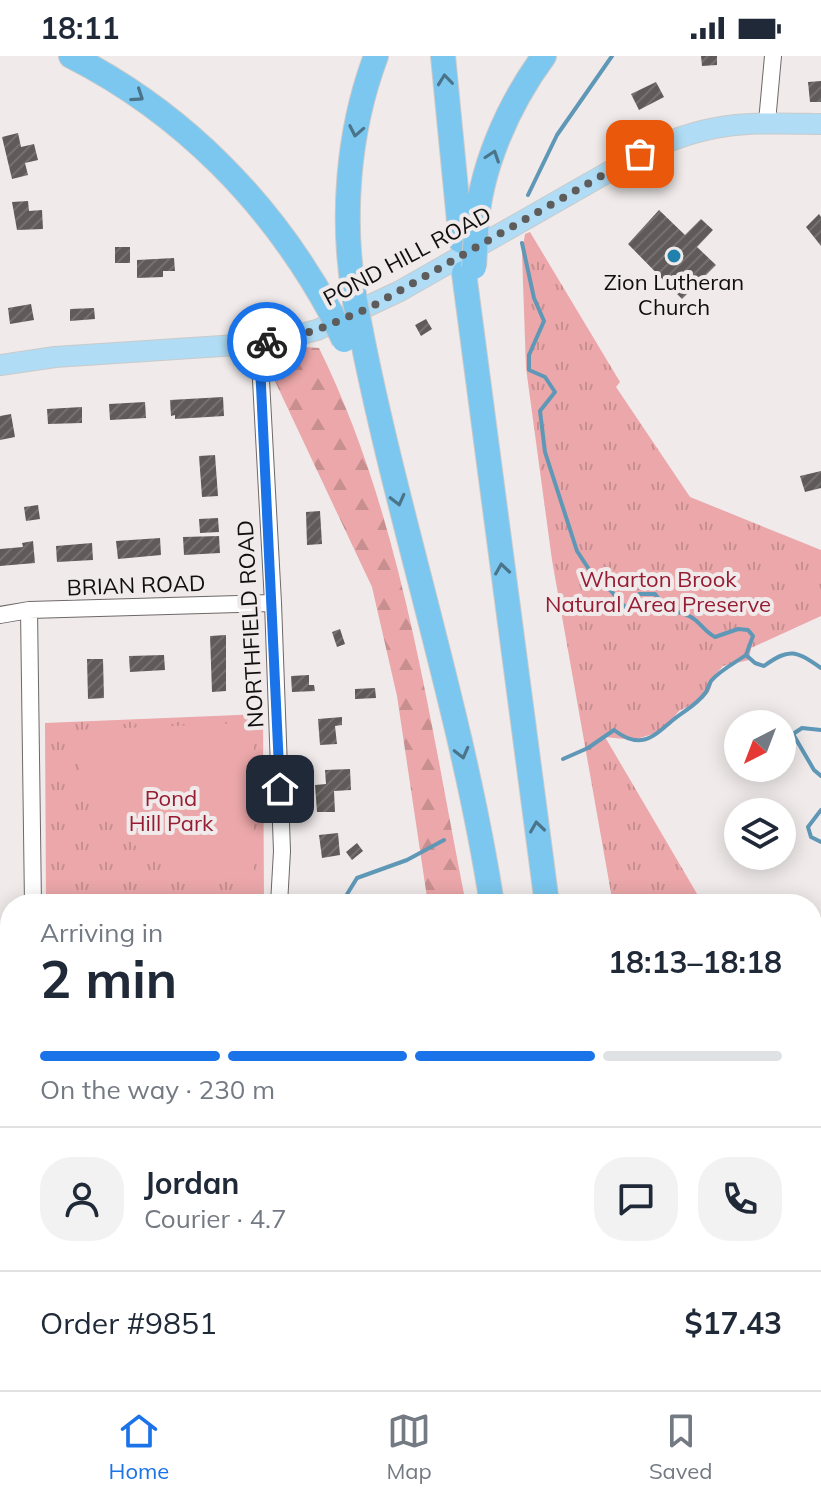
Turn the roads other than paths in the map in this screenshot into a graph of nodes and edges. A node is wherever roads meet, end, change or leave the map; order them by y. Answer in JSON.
{"nodes":[{"id":1,"x":71,"y":56,"type":"edge"},
{"id":2,"x":376,"y":56,"type":"edge"},
{"id":3,"x":443,"y":56,"type":"edge"},
{"id":4,"x":544,"y":56,"type":"edge"},
{"id":5,"x":773,"y":56,"type":"edge"},
{"id":6,"x":767,"y":122,"type":"junction"},
{"id":7,"x":821,"y":124,"type":"edge"},
{"id":8,"x":468,"y":236,"type":"junction"},
{"id":9,"x":353,"y":336,"type":"junction"},
{"id":10,"x":259,"y":343,"type":"junction"},
{"id":11,"x":0,"y":365,"type":"edge"},
{"id":12,"x":273,"y":603,"type":"junction"},
{"id":13,"x":29,"y":610,"type":"junction"},
{"id":14,"x":0,"y":615,"type":"edge"},
{"id":15,"x":33,"y":894,"type":"edge"},
{"id":16,"x":280,"y":894,"type":"edge"},
{"id":17,"x":490,"y":894,"type":"edge"},
{"id":18,"x":546,"y":894,"type":"edge"}],
"edges":[{"from":1,"to":9,"type":"highway","one_way":true,"bridge":true},
{"from":2,"to":9,"type":"highway","one_way":true,"bridge":true},
{"from":8,"to":3,"type":"highway","one_way":true},
{"from":8,"to":4,"type":"highway","one_way":true},
{"from":5,"to":6,"type":"street"},
{"from":6,"to":7,"type":"main road","name":"POND HILL ROAD"},
{"from":6,"to":10,"type":"main road","name":"POND HILL ROAD"},
{"from":18,"to":8,"type":"highway","one_way":true,"bridge":true},
{"from":9,"to":17,"type":"highway","one_way":true},
{"from":10,"to":11,"type":"main road","name":"POND HILL ROAD"},
{"from":10,"to":12,"type":"street","name":"NORTHFIELD ROAD"},
{"from":12,"to":13,"type":"street","name":"BRIAN ROAD"},
{"from":12,"to":16,"type":"street","name":"NORTHFIELD ROAD"},
{"from":13,"to":14,"type":"street","name":"BRIAN ROAD"},
{"from":13,"to":15,"type":"street"}]}
